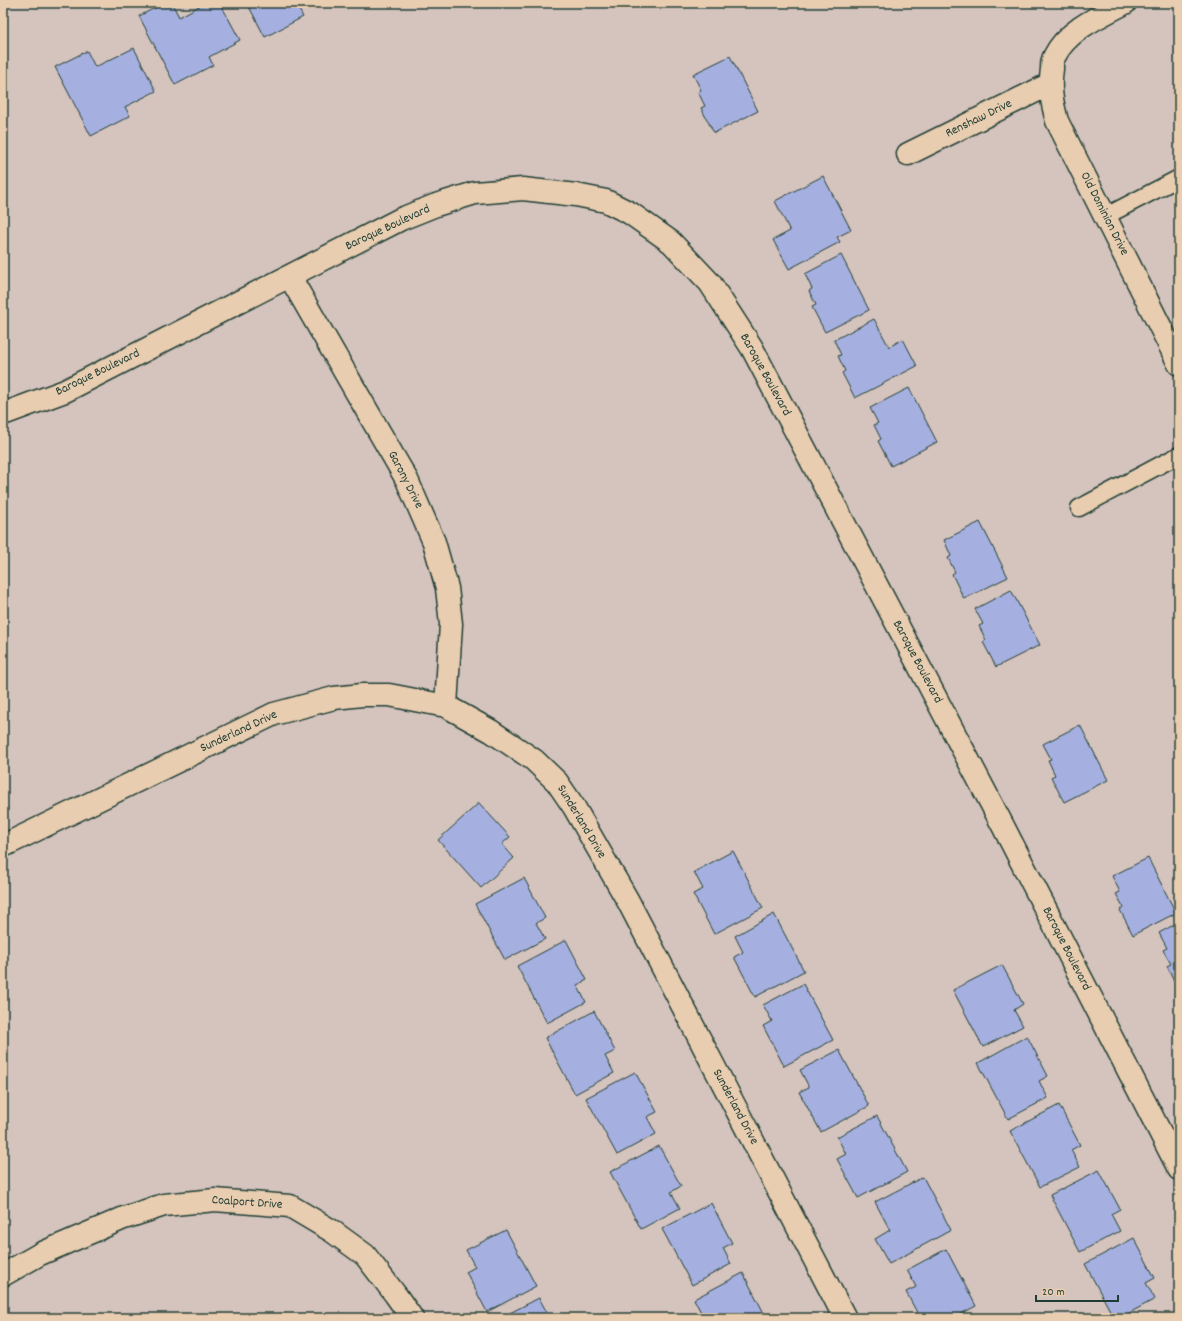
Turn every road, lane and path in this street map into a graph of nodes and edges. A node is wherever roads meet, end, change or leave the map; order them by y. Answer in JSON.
{"nodes":[{"id":1,"x":1125,"y":3,"type":"edge"},
{"id":2,"x":1050,"y":84,"type":"junction"},
{"id":3,"x":908,"y":154,"type":"dead end"},
{"id":4,"x":1179,"y":178,"type":"edge"},
{"id":5,"x":1106,"y":216,"type":"junction"},
{"id":6,"x":290,"y":277,"type":"junction"},
{"id":7,"x":1179,"y":364,"type":"edge"},
{"id":8,"x":3,"y":414,"type":"edge"},
{"id":9,"x":1179,"y":455,"type":"edge"},
{"id":10,"x":1079,"y":508,"type":"dead end"},
{"id":11,"x":446,"y":706,"type":"junction"},
{"id":12,"x":3,"y":846,"type":"edge"},
{"id":13,"x":1179,"y":1170,"type":"edge"},
{"id":14,"x":3,"y":1274,"type":"edge"},
{"id":15,"x":412,"y":1318,"type":"edge"},
{"id":16,"x":845,"y":1318,"type":"edge"}],
"edges":[{"from":1,"to":2,"type":"street","name":"Old Dominion Drive"},
{"from":2,"to":3,"type":"street","name":"Renshaw Drive"},
{"from":2,"to":5,"type":"street","name":"Old Dominion Drive"},
{"from":4,"to":5,"type":"lane"},
{"from":5,"to":7,"type":"street","name":"Old Dominion Drive"},
{"from":6,"to":8,"type":"street","name":"Baroque Boulevard"},
{"from":6,"to":11,"type":"street","name":"Garony Drive"},
{"from":6,"to":13,"type":"street","name":"Baroque Boulevard"},
{"from":9,"to":10,"type":"lane"},
{"from":11,"to":12,"type":"street","name":"Sunderland Drive"},
{"from":11,"to":16,"type":"street","name":"Sunderland Drive"},
{"from":14,"to":15,"type":"street","name":"Coalport Drive"}]}
